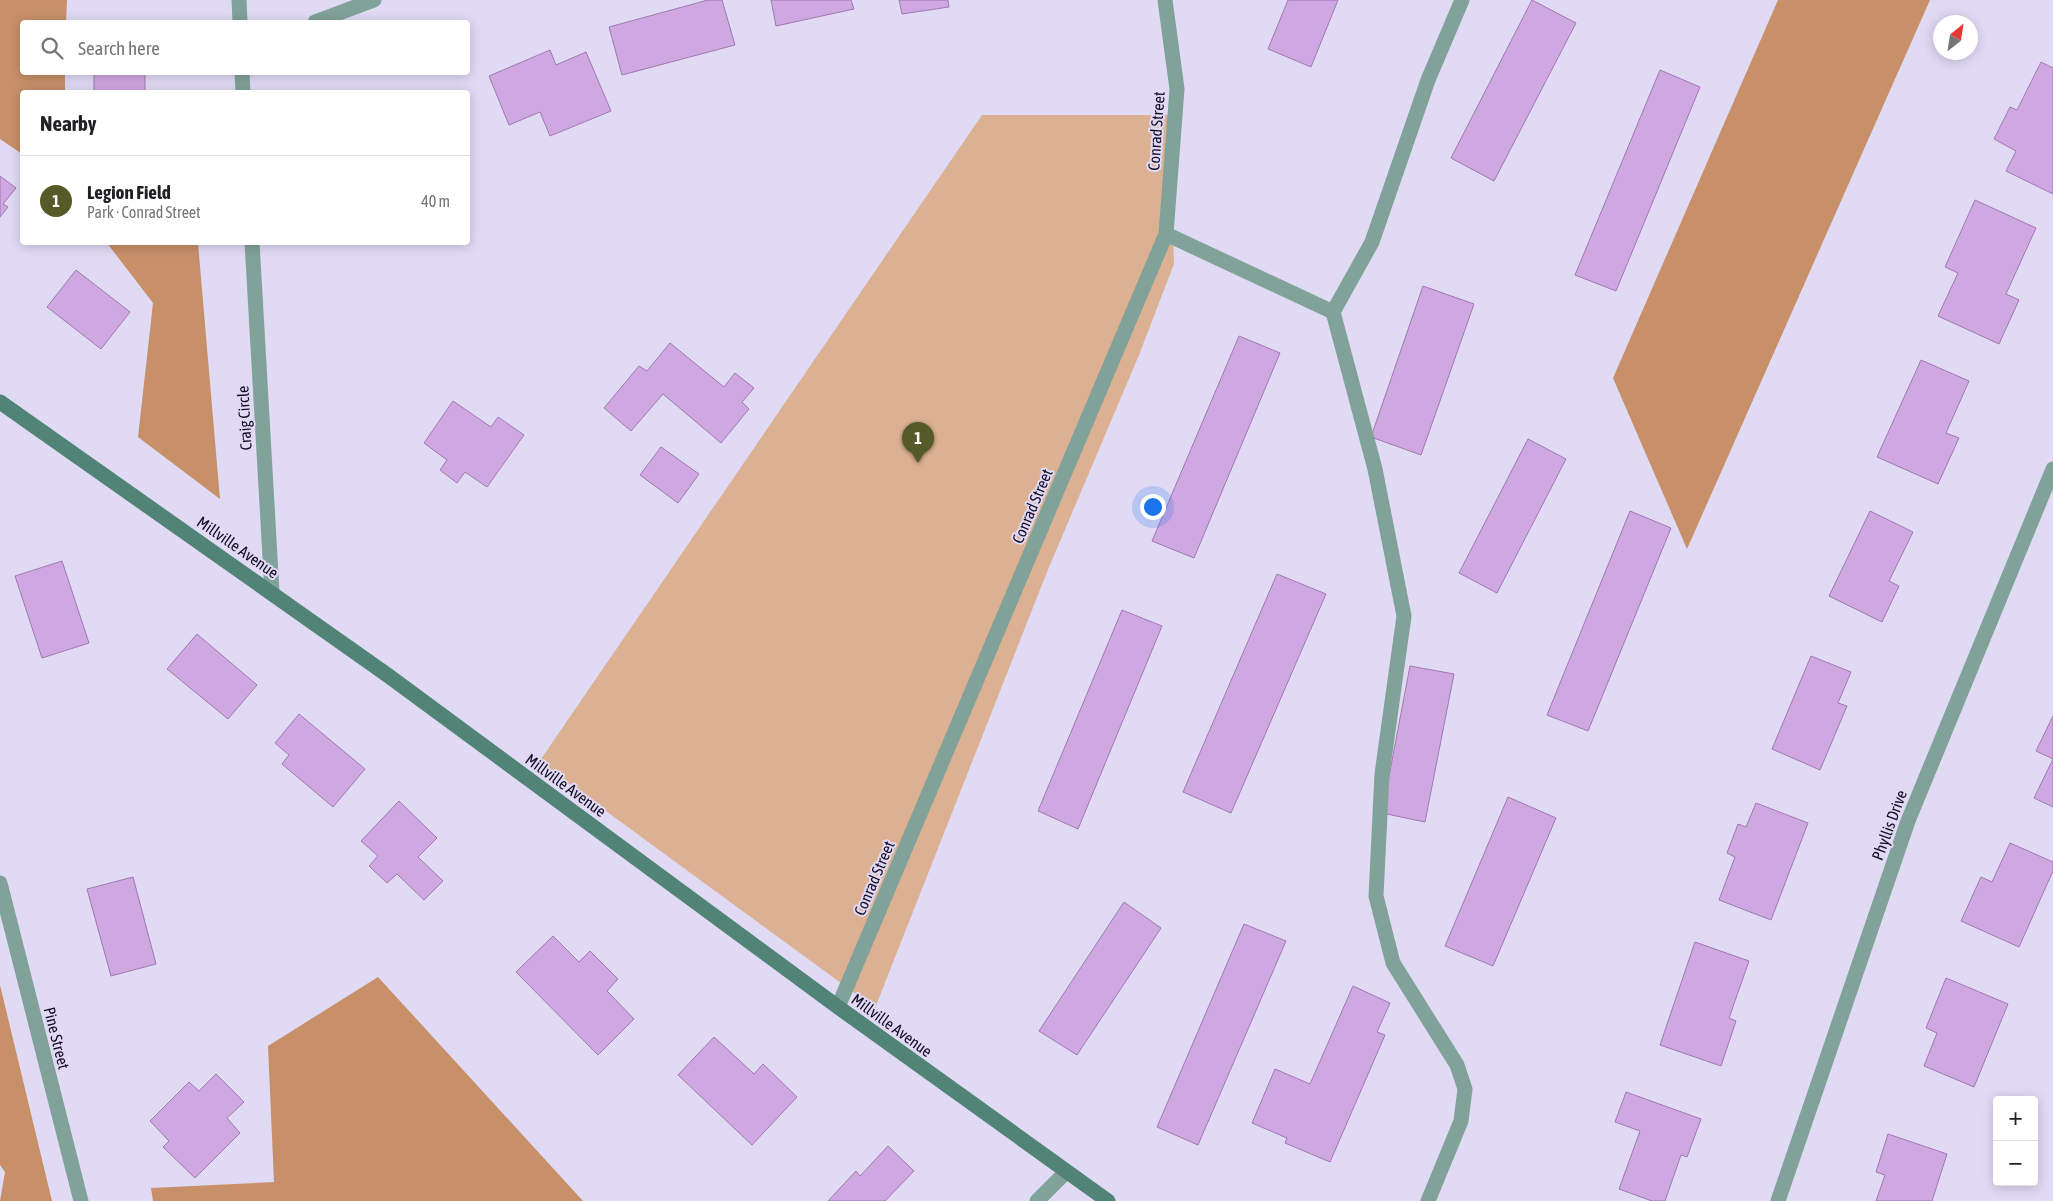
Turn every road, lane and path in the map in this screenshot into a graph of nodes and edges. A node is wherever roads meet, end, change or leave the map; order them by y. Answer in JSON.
{"nodes":[{"id":1,"x":239,"y":0,"type":"edge"},
{"id":2,"x":374,"y":0,"type":"edge"},
{"id":3,"x":1165,"y":0,"type":"edge"},
{"id":4,"x":1462,"y":0,"type":"edge"},
{"id":5,"x":240,"y":20,"type":"edge"},
{"id":6,"x":320,"y":20,"type":"edge"},
{"id":7,"x":242,"y":75,"type":"edge"},
{"id":8,"x":243,"y":90,"type":"edge"},
{"id":9,"x":1166,"y":234,"type":"junction"},
{"id":10,"x":252,"y":245,"type":"edge"},
{"id":11,"x":1333,"y":312,"type":"junction"},
{"id":12,"x":0,"y":402,"type":"edge"},
{"id":13,"x":2053,"y":469,"type":"edge"},
{"id":14,"x":272,"y":592,"type":"junction"},
{"id":15,"x":0,"y":883,"type":"edge"},
{"id":16,"x":838,"y":1007,"type":"junction"},
{"id":17,"x":1066,"y":1172,"type":"junction"},
{"id":18,"x":81,"y":1201,"type":"edge"},
{"id":19,"x":1037,"y":1201,"type":"edge"},
{"id":20,"x":1108,"y":1201,"type":"edge"},
{"id":21,"x":1428,"y":1201,"type":"edge"},
{"id":22,"x":1778,"y":1201,"type":"edge"}],
"edges":[{"from":1,"to":5,"type":"street"},
{"from":2,"to":6,"type":"street"},
{"from":3,"to":9,"type":"street","name":"Conrad Street"},
{"from":4,"to":11,"type":"street"},
{"from":7,"to":8,"type":"street"},
{"from":9,"to":11,"type":"street"},
{"from":9,"to":16,"type":"street","name":"Conrad Street"},
{"from":10,"to":14,"type":"street","name":"Craig Circle"},
{"from":11,"to":21,"type":"street"},
{"from":12,"to":14,"type":"street","name":"Millville Avenue"},
{"from":13,"to":22,"type":"street","name":"Phyllis Drive"},
{"from":14,"to":16,"type":"street","name":"Millville Avenue"},
{"from":15,"to":18,"type":"street","name":"Pine Street"},
{"from":16,"to":17,"type":"street","name":"Millville Avenue"},
{"from":17,"to":19,"type":"street"},
{"from":17,"to":20,"type":"street","name":"Millville Avenue"}]}
